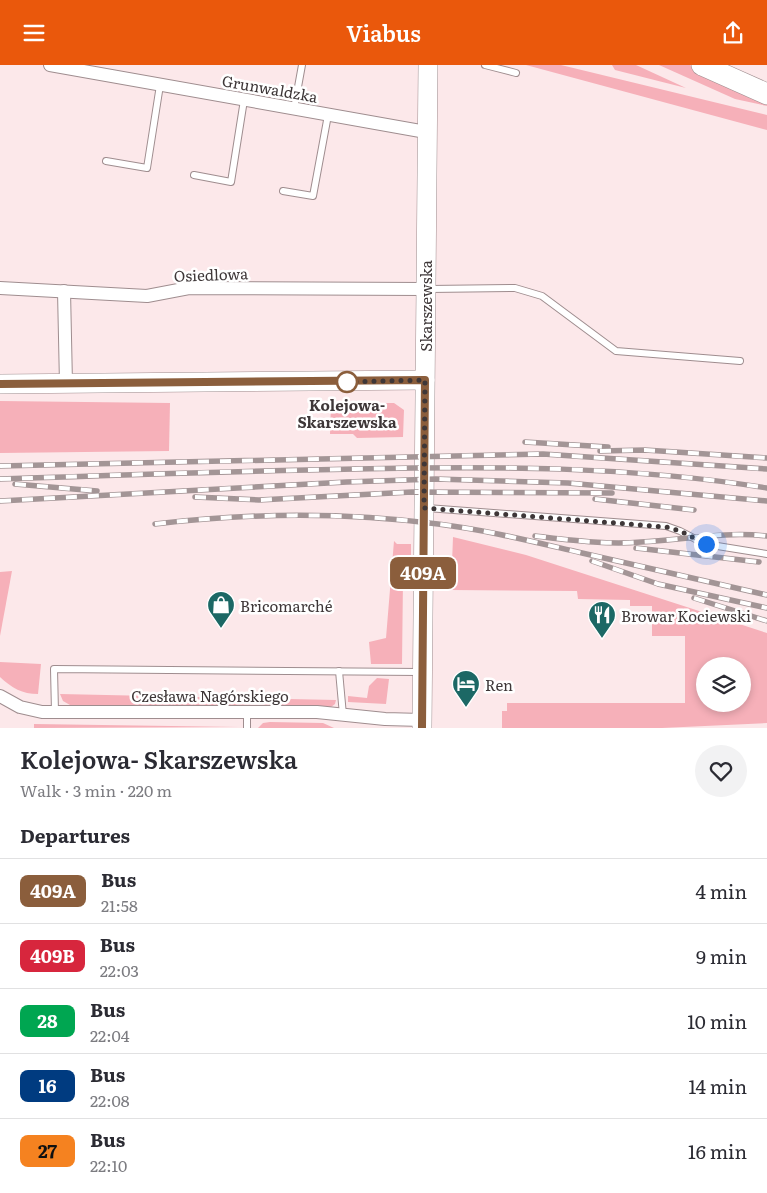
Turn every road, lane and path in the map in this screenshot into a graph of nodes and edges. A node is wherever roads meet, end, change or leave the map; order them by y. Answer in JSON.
{"nodes":[{"id":1,"x":50,"y":65,"type":"edge"},
{"id":2,"x":302,"y":65,"type":"edge"},
{"id":3,"x":428,"y":65,"type":"edge"},
{"id":4,"x":485,"y":65,"type":"edge"},
{"id":5,"x":702,"y":65,"type":"edge"},
{"id":6,"x":733,"y":65,"type":"edge"},
{"id":7,"x":79,"y":68,"type":"edge"},
{"id":8,"x":516,"y":73,"type":"dead end"},
{"id":9,"x":767,"y":79,"type":"edge"},
{"id":10,"x":160,"y":85,"type":"junction"},
{"id":11,"x":767,"y":94,"type":"edge"},
{"id":12,"x":244,"y":100,"type":"junction"},
{"id":13,"x":294,"y":109,"type":"junction"},
{"id":14,"x":328,"y":115,"type":"junction"},
{"id":15,"x":426,"y":132,"type":"junction"},
{"id":16,"x":106,"y":161,"type":"dead end"},
{"id":17,"x":194,"y":175,"type":"dead end"},
{"id":18,"x":283,"y":191,"type":"dead end"},
{"id":19,"x":0,"y":288,"type":"edge"},
{"id":20,"x":425,"y":289,"type":"junction"},
{"id":21,"x":64,"y":291,"type":"junction"},
{"id":22,"x":740,"y":361,"type":"dead end"},
{"id":23,"x":425,"y":380,"type":"junction"},
{"id":24,"x":0,"y":384,"type":"edge"},
{"id":25,"x":66,"y":384,"type":"junction"},
{"id":26,"x":424,"y":508,"type":"junction"},
{"id":27,"x":767,"y":554,"type":"edge"},
{"id":28,"x":339,"y":671,"type":"junction"},
{"id":29,"x":422,"y":672,"type":"junction"},
{"id":30,"x":0,"y":696,"type":"edge"},
{"id":31,"x":55,"y":711,"type":"junction"},
{"id":32,"x":247,"y":711,"type":"junction"},
{"id":33,"x":343,"y":715,"type":"junction"},
{"id":34,"x":422,"y":724,"type":"edge"},
{"id":35,"x":247,"y":728,"type":"edge"}],
"edges":[{"from":1,"to":7,"type":"street","name":"Grunwaldzka"},
{"from":2,"to":13,"type":"lane"},
{"from":3,"to":15,"type":"main road","name":"Skarszewska"},
{"from":4,"to":8,"type":"lane"},
{"from":5,"to":11,"type":"main road"},
{"from":6,"to":9,"type":"main road"},
{"from":7,"to":10,"type":"street","name":"Grunwaldzka"},
{"from":10,"to":12,"type":"street","name":"Grunwaldzka"},
{"from":10,"to":16,"type":"lane"},
{"from":12,"to":13,"type":"street","name":"Grunwaldzka"},
{"from":12,"to":17,"type":"lane"},
{"from":13,"to":14,"type":"street","name":"Grunwaldzka"},
{"from":14,"to":15,"type":"street","name":"Grunwaldzka"},
{"from":14,"to":18,"type":"lane"},
{"from":15,"to":20,"type":"main road","name":"Skarszewska"},
{"from":19,"to":21,"type":"street","name":"Osiedlowa"},
{"from":20,"to":21,"type":"street","name":"Osiedlowa"},
{"from":20,"to":22,"type":"lane"},
{"from":20,"to":23,"type":"main road","name":"Skarszewska"},
{"from":21,"to":25,"type":"street"},
{"from":23,"to":25,"type":"main road"},
{"from":23,"to":26,"type":"main road","name":"Skarszewska"},
{"from":24,"to":25,"type":"main road"},
{"from":26,"to":27,"type":"lane"},
{"from":26,"to":29,"type":"main road","name":"Skarszewska"},
{"from":28,"to":29,"type":"lane"},
{"from":28,"to":31,"type":"lane"},
{"from":28,"to":33,"type":"lane"},
{"from":29,"to":34,"type":"main road","name":"Skarszewska"},
{"from":30,"to":31,"type":"street","name":"Czesława Nagórskiego"},
{"from":31,"to":32,"type":"street","name":"Czesława Nagórskiego"},
{"from":32,"to":33,"type":"street","name":"Czesława Nagórskiego"},
{"from":32,"to":35,"type":"lane"},
{"from":33,"to":34,"type":"street","name":"Czesława Nagórskiego"}]}
